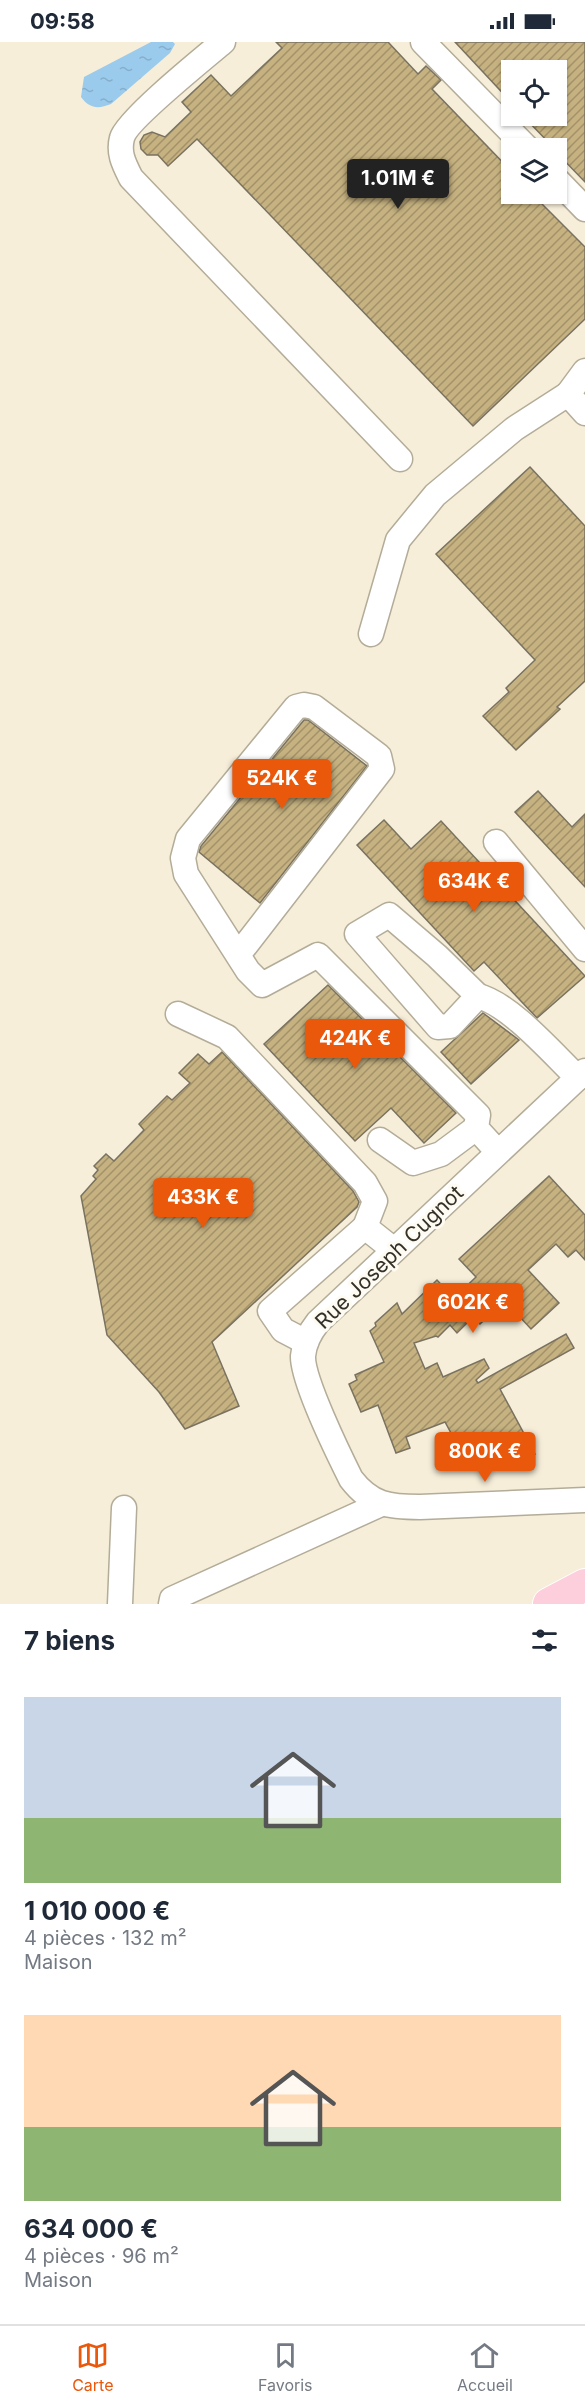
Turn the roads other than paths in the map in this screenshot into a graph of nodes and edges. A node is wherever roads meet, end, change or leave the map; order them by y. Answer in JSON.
{"nodes":[{"id":1,"x":223,"y":42,"type":"edge"},
{"id":2,"x":423,"y":42,"type":"edge"},
{"id":3,"x":517,"y":138,"type":"edge"},
{"id":4,"x":567,"y":190,"type":"edge"},
{"id":5,"x":585,"y":209,"type":"edge"},
{"id":6,"x":585,"y":371,"type":"edge"},
{"id":7,"x":568,"y":394,"type":"junction"},
{"id":8,"x":585,"y":413,"type":"edge"},
{"id":9,"x":400,"y":459,"type":"dead end"},
{"id":10,"x":371,"y":634,"type":"dead end"},
{"id":11,"x":496,"y":842,"type":"dead end"},
{"id":12,"x":585,"y":949,"type":"edge"},
{"id":13,"x":238,"y":955,"type":"junction"},
{"id":14,"x":478,"y":996,"type":"junction"},
{"id":15,"x":178,"y":1014,"type":"dead end"},
{"id":16,"x":581,"y":1075,"type":"edge"},
{"id":17,"x":476,"y":1128,"type":"junction"},
{"id":18,"x":380,"y":1140,"type":"dead end"},
{"id":19,"x":498,"y":1152,"type":"junction"},
{"id":20,"x":365,"y":1227,"type":"junction"},
{"id":21,"x":394,"y":1250,"type":"junction"},
{"id":22,"x":306,"y":1342,"type":"junction"},
{"id":23,"x":585,"y":1500,"type":"edge"},
{"id":24,"x":381,"y":1504,"type":"junction"},
{"id":25,"x":124,"y":1508,"type":"dead end"},
{"id":26,"x":585,"y":1585,"type":"edge"},
{"id":27,"x":120,"y":1604,"type":"edge"},
{"id":28,"x":171,"y":1604,"type":"edge"},
{"id":29,"x":549,"y":1604,"type":"edge"}],
"edges":[{"from":1,"to":9,"type":"street"},
{"from":2,"to":3,"type":"street"},
{"from":4,"to":5,"type":"street"},
{"from":6,"to":7,"type":"street"},
{"from":7,"to":8,"type":"street"},
{"from":7,"to":10,"type":"street"},
{"from":11,"to":12,"type":"street"},
{"from":13,"to":13,"type":"street"},
{"from":13,"to":17,"type":"street"},
{"from":14,"to":14,"type":"street"},
{"from":14,"to":16,"type":"street"},
{"from":15,"to":20,"type":"street"},
{"from":16,"to":19,"type":"street","name":"Rue Joseph Cugnot"},
{"from":17,"to":18,"type":"street"},
{"from":17,"to":19,"type":"street"},
{"from":19,"to":21,"type":"street","name":"Rue Joseph Cugnot"},
{"from":20,"to":21,"type":"street"},
{"from":20,"to":22,"type":"street"},
{"from":21,"to":22,"type":"street","name":"Rue Joseph Cugnot"},
{"from":22,"to":24,"type":"street","name":"Rue Joseph Cugnot"},
{"from":23,"to":24,"type":"street"},
{"from":24,"to":28,"type":"street"},
{"from":25,"to":27,"type":"street"},
{"from":26,"to":29,"type":"main road"}]}
